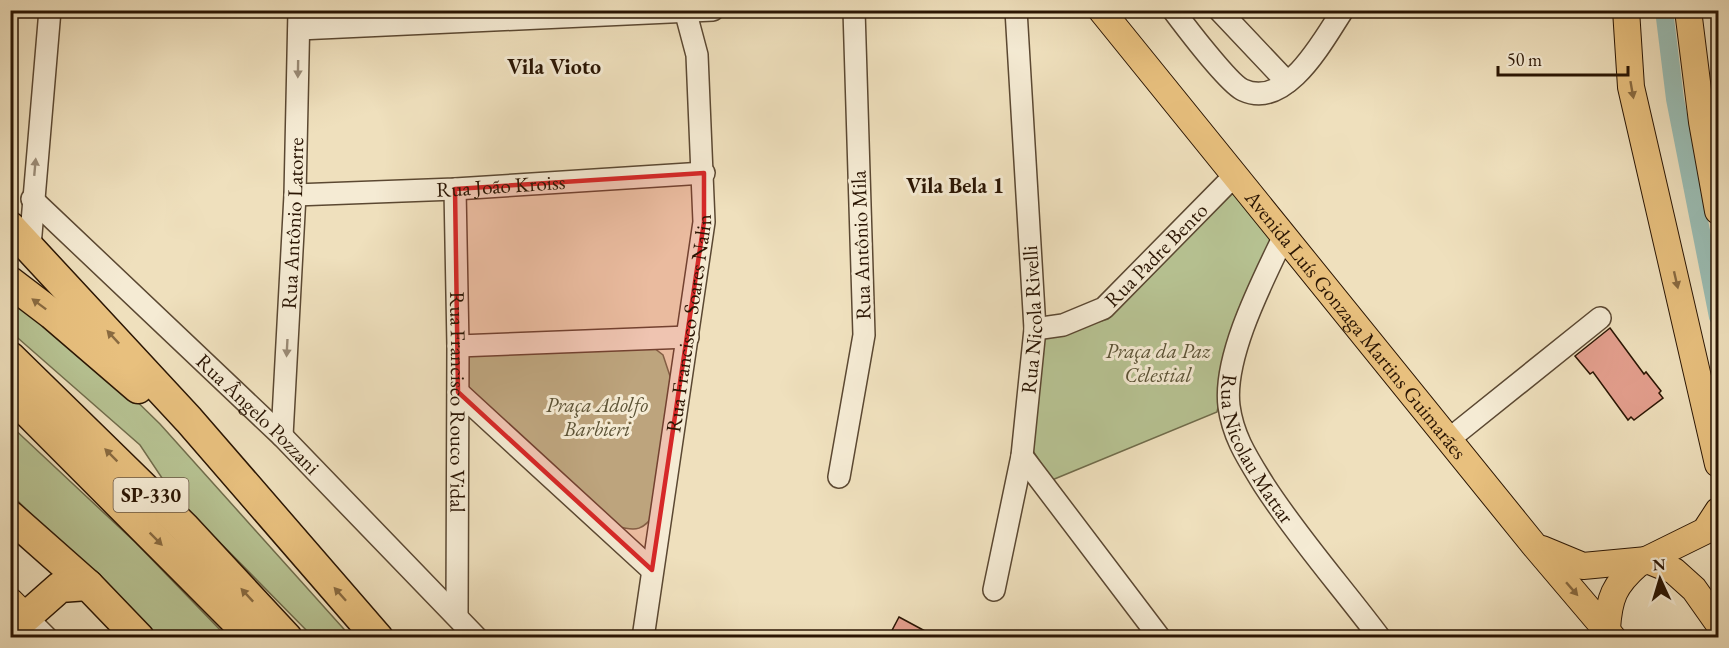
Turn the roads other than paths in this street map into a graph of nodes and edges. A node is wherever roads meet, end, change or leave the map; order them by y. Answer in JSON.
{"nodes":[{"id":1,"x":50,"y":10,"type":"edge"},
{"id":2,"x":316,"y":10,"type":"edge"},
{"id":3,"x":713,"y":10,"type":"edge"},
{"id":4,"x":854,"y":10,"type":"edge"},
{"id":5,"x":1016,"y":10,"type":"edge"},
{"id":6,"x":1173,"y":10,"type":"edge"},
{"id":7,"x":1219,"y":10,"type":"edge"},
{"id":8,"x":1343,"y":10,"type":"edge"},
{"id":9,"x":1626,"y":10,"type":"edge"},
{"id":10,"x":1688,"y":10,"type":"edge"},
{"id":11,"x":686,"y":11,"type":"edge"},
{"id":12,"x":1103,"y":11,"type":"edge"},
{"id":13,"x":299,"y":20,"type":"edge"},
{"id":14,"x":1287,"y":82,"type":"junction"},
{"id":15,"x":704,"y":173,"type":"junction"},
{"id":16,"x":1234,"y":176,"type":"junction"},
{"id":17,"x":454,"y":189,"type":"junction"},
{"id":18,"x":295,"y":195,"type":"junction"},
{"id":19,"x":32,"y":199,"type":"junction"},
{"id":20,"x":1719,"y":211,"type":"edge"},
{"id":21,"x":20,"y":237,"type":"edge"},
{"id":22,"x":1283,"y":238,"type":"junction"},
{"id":23,"x":10,"y":282,"type":"edge"},
{"id":24,"x":1600,"y":318,"type":"dead end"},
{"id":25,"x":1035,"y":329,"type":"junction"},
{"id":26,"x":688,"y":338,"type":"junction"},
{"id":27,"x":458,"y":346,"type":"junction"},
{"id":28,"x":10,"y":357,"type":"edge"},
{"id":29,"x":458,"y":392,"type":"junction"},
{"id":30,"x":10,"y":394,"type":"edge"},
{"id":31,"x":282,"y":436,"type":"junction"},
{"id":32,"x":1448,"y":440,"type":"junction"},
{"id":33,"x":1022,"y":456,"type":"junction"},
{"id":34,"x":1719,"y":464,"type":"edge"},
{"id":35,"x":839,"y":477,"type":"dead end"},
{"id":36,"x":1719,"y":511,"type":"edge"},
{"id":37,"x":10,"y":516,"type":"edge"},
{"id":38,"x":295,"y":545,"type":"junction"},
{"id":39,"x":1534,"y":545,"type":"junction"},
{"id":40,"x":1647,"y":560,"type":"junction"},
{"id":41,"x":652,"y":570,"type":"junction"},
{"id":42,"x":88,"y":585,"type":"junction"},
{"id":43,"x":994,"y":590,"type":"dead end"},
{"id":44,"x":457,"y":615,"type":"junction"},
{"id":45,"x":1719,"y":623,"type":"edge"},
{"id":46,"x":30,"y":626,"type":"edge"},
{"id":47,"x":1610,"y":633,"type":"edge"},
{"id":48,"x":139,"y":638,"type":"edge"},
{"id":49,"x":253,"y":638,"type":"edge"},
{"id":50,"x":287,"y":638,"type":"edge"},
{"id":51,"x":378,"y":638,"type":"edge"},
{"id":52,"x":477,"y":638,"type":"edge"},
{"id":53,"x":644,"y":638,"type":"edge"},
{"id":54,"x":1160,"y":638,"type":"edge"},
{"id":55,"x":1380,"y":638,"type":"edge"}],
"edges":[{"from":19,"to":1,"type":"street","one_way":true},
{"from":2,"to":13,"type":"street"},
{"from":3,"to":11,"type":"street"},
{"from":4,"to":35,"type":"street","name":"Rua Antônio Mila"},
{"from":5,"to":25,"type":"street","name":"Rua Nicola Rivelli"},
{"from":6,"to":14,"type":"street"},
{"from":7,"to":14,"type":"street"},
{"from":8,"to":14,"type":"street"},
{"from":9,"to":34,"type":"main road","one_way":true},
{"from":10,"to":20,"type":"main road"},
{"from":11,"to":13,"type":"street"},
{"from":11,"to":15,"type":"street","name":"Rua Francisco Soares Nalin"},
{"from":12,"to":16,"type":"main road","name":"Avenida Luís Gonzaga Martins Guimarães"},
{"from":13,"to":18,"type":"street","name":"Rua Antônio Latorre","one_way":true},
{"from":15,"to":17,"type":"street","name":"Rua João Kroiss"},
{"from":15,"to":26,"type":"street","name":"Rua Francisco Soares Nalin"},
{"from":16,"to":22,"type":"main road","name":"Avenida Luís Gonzaga Martins Guimarães"},
{"from":16,"to":25,"type":"street","name":"Rua Padre Bento"},
{"from":17,"to":18,"type":"street","name":"Rua João Kroiss"},
{"from":17,"to":27,"type":"street","name":"Rua Francisco Rouco Vidal"},
{"from":18,"to":31,"type":"street","name":"Rua Antônio Latorre","one_way":true},
{"from":19,"to":21,"type":"street"},
{"from":19,"to":31,"type":"street","name":"Rua Ângelo Pozzani"},
{"from":38,"to":21,"type":"highway","one_way":true},
{"from":22,"to":32,"type":"main road","name":"Avenida Luís Gonzaga Martins Guimarães"},
{"from":22,"to":55,"type":"street","name":"Rua Nicolau Mattar"},
{"from":38,"to":23,"type":"highway","one_way":true},
{"from":24,"to":32,"type":"street"},
{"from":25,"to":33,"type":"street","name":"Rua Nicola Rivelli"},
{"from":26,"to":27,"type":"street"},
{"from":26,"to":41,"type":"street","name":"Rua Francisco Soares Nalin"},
{"from":27,"to":29,"type":"street","name":"Rua Francisco Rouco Vidal"},
{"from":50,"to":28,"type":"highway","number":"SP-330","one_way":true},
{"from":29,"to":41,"type":"street"},
{"from":29,"to":44,"type":"street","name":"Rua Francisco Rouco Vidal"},
{"from":30,"to":49,"type":"highway","number":"SP-330","one_way":true},
{"from":31,"to":44,"type":"street","name":"Rua Ângelo Pozzani"},
{"from":32,"to":39,"type":"main road","name":"Avenida Luís Gonzaga Martins Guimarães"},
{"from":33,"to":43,"type":"street","name":"Rua Nicola Rivelli"},
{"from":33,"to":54,"type":"street"},
{"from":36,"to":40,"type":"main road"},
{"from":37,"to":42,"type":"highway"},
{"from":51,"to":38,"type":"highway","one_way":true},
{"from":39,"to":40,"type":"main road"},
{"from":39,"to":47,"type":"main road","name":"Avenida Luís Gonzaga Martins Guimarães","one_way":true},
{"from":40,"to":45,"type":"main road"},
{"from":40,"to":47,"type":"main road"},
{"from":41,"to":53,"type":"street","name":"Rua Francisco Soares Nalin"},
{"from":42,"to":46,"type":"highway"},
{"from":42,"to":48,"type":"highway"},
{"from":44,"to":52,"type":"street","name":"Rua Ângelo Pozzani"}]}
